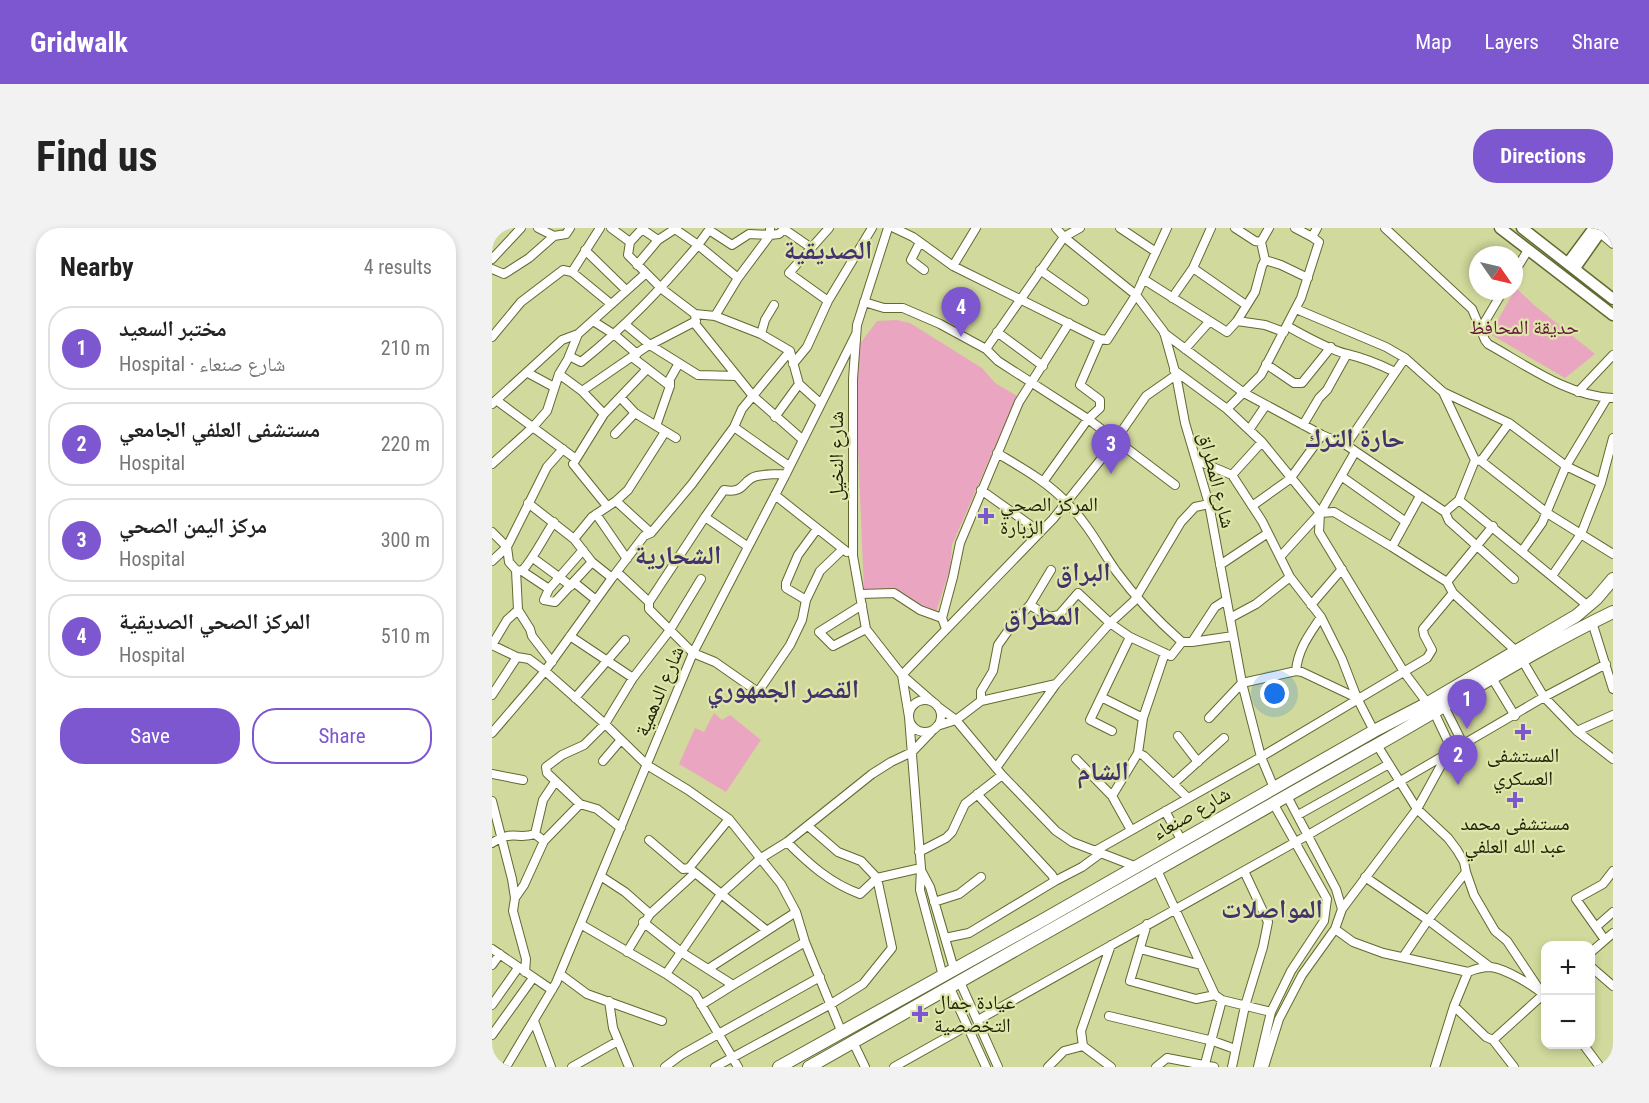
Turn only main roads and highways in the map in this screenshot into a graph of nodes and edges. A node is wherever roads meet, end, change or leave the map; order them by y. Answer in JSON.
{"nodes":[{"id":1,"x":1500,"y":228,"type":"edge"},
{"id":2,"x":1599,"y":230,"type":"edge"},
{"id":3,"x":1529,"y":232,"type":"edge"},
{"id":4,"x":1546,"y":248,"type":"junction"},
{"id":5,"x":1526,"y":249,"type":"junction"},
{"id":6,"x":1538,"y":258,"type":"junction"},
{"id":7,"x":1571,"y":266,"type":"junction"},
{"id":8,"x":1613,"y":299,"type":"edge"},
{"id":9,"x":1613,"y":315,"type":"edge"},
{"id":10,"x":1612,"y":580,"type":"edge"},
{"id":11,"x":1613,"y":595,"type":"edge"},
{"id":12,"x":1613,"y":612,"type":"edge"},
{"id":13,"x":1519,"y":655,"type":"junction"},
{"id":14,"x":1436,"y":704,"type":"junction"},
{"id":15,"x":1045,"y":926,"type":"junction"},
{"id":16,"x":1026,"y":937,"type":"junction"},
{"id":17,"x":779,"y":1067,"type":"edge"},
{"id":18,"x":809,"y":1067,"type":"edge"}],
"edges":[{"from":1,"to":5,"type":"main road"},
{"from":2,"to":7,"type":"main road"},
{"from":3,"to":4,"type":"main road"},
{"from":3,"to":5,"type":"main road"},
{"from":4,"to":6,"type":"main road"},
{"from":4,"to":7,"type":"main road"},
{"from":5,"to":6,"type":"main road"},
{"from":6,"to":9,"type":"main road"},
{"from":7,"to":8,"type":"main road"},
{"from":10,"to":11,"type":"highway"},
{"from":10,"to":13,"type":"highway","name":"شارع صنعاء"},
{"from":12,"to":13,"type":"highway","name":"شارع صنعاء"},
{"from":13,"to":14,"type":"highway","name":"شارع صنعاء"},
{"from":13,"to":14,"type":"highway","name":"شارع صنعاء"},
{"from":14,"to":15,"type":"highway","name":"شارع صنعاء"},
{"from":14,"to":15,"type":"highway","name":"شارع صنعاء"},
{"from":15,"to":16,"type":"highway","name":"شارع صنعاء"},
{"from":16,"to":17,"type":"highway","name":"شارع صنعاء"},
{"from":16,"to":18,"type":"highway","name":"شارع صنعاء"}]}
